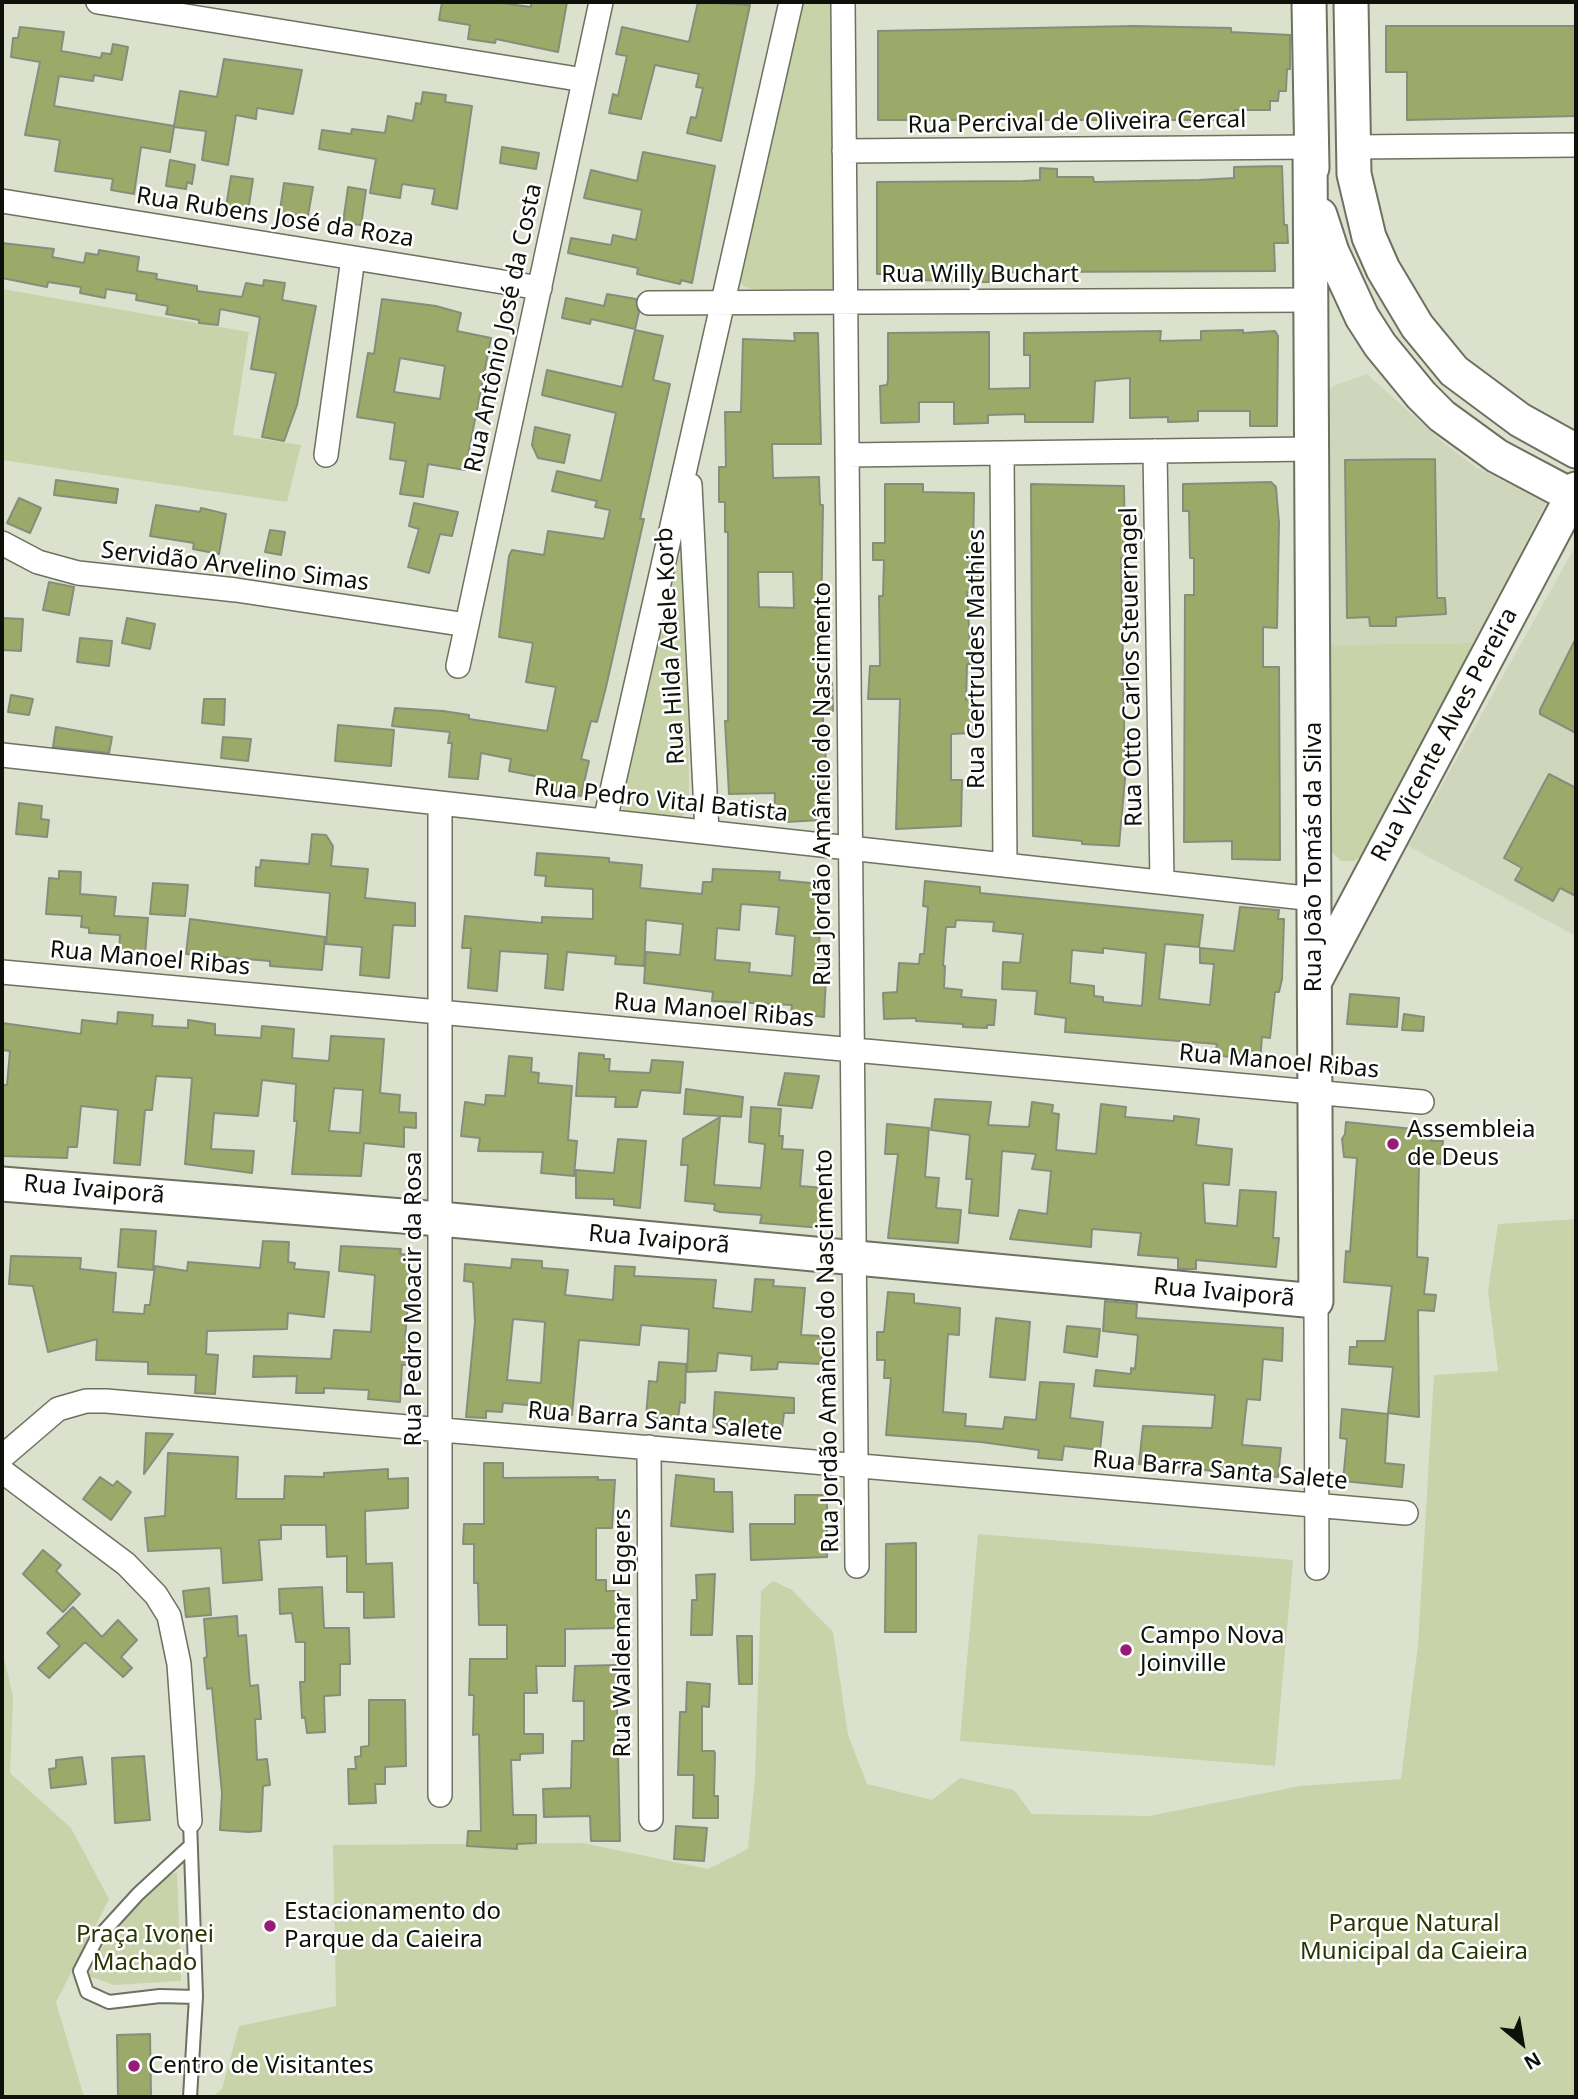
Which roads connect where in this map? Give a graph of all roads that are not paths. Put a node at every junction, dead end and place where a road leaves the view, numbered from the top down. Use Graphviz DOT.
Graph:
graph roads {
  1 [pos="98,2"];
  2 [pos="601,2"];
  3 [pos="791,2"];
  4 [pos="843,2"];
  5 [pos="1309,2"];
  6 [pos="1351,2"];
  7 [pos="584,80"];
  8 [pos="1576,145"];
  9 [pos="1310,147"];
  10 [pos="1351,147"];
  11 [pos="844,151"];
  12 [pos="2,201"];
  13 [pos="353,258"];
  14 [pos="540,288"];
  15 [pos="1311,300"];
  16 [pos="723,302"];
  17 [pos="846,302"];
  18 [pos="649,303"];
  19 [pos="1362,317"];
  20 [pos="1312,449"];
  21 [pos="1155,451"];
  22 [pos="1576,451"];
  23 [pos="1002,453"];
  24 [pos="326,455"];
  25 [pos="847,455"];
  26 [pos="688,458"];
  27 [pos="1575,494"];
  28 [pos="2,543"];
  29 [pos="467,625"];
  30 [pos="458,666"];
  31 [pos="2,755"];
  32 [pos="440,803"];
  33 [pos="605,821"];
  34 [pos="707,832"];
  35 [pos="850,848"];
  36 [pos="1314,849"];
  37 [pos="1384,850"];
  38 [pos="1005,865"];
  39 [pos="1161,882"];
  40 [pos="1365,886"];
  41 [pos="1314,899"];
  42 [pos="2,972"];
  43 [pos="1315,982"];
  44 [pos="439,1012"];
  45 [pos="852,1049"];
  46 [pos="1315,1092"];
  47 [pos="1422,1102"];
  48 [pos="2,1184"];
  49 [pos="440,1219"];
  50 [pos="854,1258"];
  51 [pos="1316,1301"];
  52 [pos="440,1430"];
  53 [pos="649,1447"];
  54 [pos="2,1457"];
  55 [pos="856,1465"];
  56 [pos="2,1471"];
  57 [pos="1316,1505"];
  58 [pos="1406,1513"];
  59 [pos="856,1566"];
  60 [pos="1317,1568"];
  61 [pos="440,1795"];
  62 [pos="651,1819"];
  63 [pos="190,1821"];
  64 [pos="189,1847"];
  65 [pos="196,1997"];
  66 [pos="190,2097"];
  1 -- 7 [label="street"];
  2 -- 7 [label="street, Rua Antônio José da Costa"];
  3 -- 16 [label="street"];
  4 -- 11 [label="street, Rua Jordão Amâncio do Nascimento"];
  5 -- 9 [label="street"];
  6 -- 10 [label="street"];
  7 -- 14 [label="street, Rua Antônio José da Costa"];
  8 -- 10 [label="street"];
  9 -- 11 [label="street, Rua Percival de Oliveira Cercal"];
  9 -- 15 [label="street, Rua João Tomás da Silva"];
  9 -- 19 [label="street"];
  10 -- 22 [label="street"];
  11 -- 17 [label="street, Rua Jordão Amâncio do Nascimento"];
  12 -- 13 [label="street, Rua Rubens José da Roza"];
  13 -- 14 [label="street, Rua Rubens José da Roza"];
  13 -- 24 [label="street"];
  14 -- 29 [label="street, Rua Antônio José da Costa"];
  15 -- 17 [label="street, Rua Willy Buchart"];
  15 -- 19 [label="street"];
  15 -- 20 [label="street, Rua João Tomás da Silva"];
  16 -- 17 [label="street, Rua Willy Buchart"];
  16 -- 18 [label="street, Rua Willy Buchart"];
  16 -- 26 [label="street"];
  17 -- 25 [label="street, Rua Jordão Amâncio do Nascimento"];
  19 -- 27 [label="street"];
  20 -- 21 [label="street"];
  20 -- 36 [label="street, Rua João Tomás da Silva"];
  21 -- 23 [label="street"];
  21 -- 39 [label="street, Rua Otto Carlos Steuernagel"];
  23 -- 25 [label="street"];
  23 -- 38 [label="street, Rua Gertrudes Mathies"];
  25 -- 35 [label="street, Rua Jordão Amâncio do Nascimento"];
  26 -- 33 [label="street"];
  26 -- 34 [label="street, Rua Hilda Adele Korb"];
  27 -- 37 [label="street, Rua Vicente Alves Pereira"];
  28 -- 29 [label="street, Servidão Arvelino Simas"];
  29 -- 30 [label="street, Rua Antônio José da Costa"];
  31 -- 32 [label="street, Rua Pedro Vital Batista"];
  32 -- 33 [label="street, Rua Pedro Vital Batista"];
  32 -- 44 [label="street, Rua Pedro Moacir da Rosa"];
  33 -- 34 [label="street, Rua Pedro Vital Batista"];
  34 -- 35 [label="street, Rua Pedro Vital Batista"];
  35 -- 38 [label="street, Rua Pedro Vital Batista"];
  35 -- 45 [label="street, Rua Jordão Amâncio do Nascimento"];
  36 -- 37 [label="street"];
  36 -- 41 [label="street, Rua João Tomás da Silva"];
  37 -- 40 [label="street, Rua Vicente Alves Pereira"];
  38 -- 39 [label="street, Rua Pedro Vital Batista"];
  39 -- 41 [label="street, Rua Pedro Vital Batista"];
  40 -- 41 [label="street"];
  40 -- 43 [label="street, Rua Vicente Alves Pereira"];
  41 -- 43 [label="street, Rua João Tomás da Silva"];
  42 -- 44 [label="street, Rua Manoel Ribas"];
  43 -- 46 [label="street, Rua João Tomás da Silva"];
  44 -- 45 [label="street, Rua Manoel Ribas"];
  44 -- 49 [label="street, Rua Pedro Moacir da Rosa"];
  45 -- 46 [label="street, Rua Manoel Ribas"];
  45 -- 50 [label="street, Rua Jordão Amâncio do Nascimento"];
  46 -- 47 [label="street, Rua Manoel Ribas"];
  46 -- 51 [label="street, Rua João Tomás da Silva"];
  48 -- 49 [label="street, Rua Ivaiporã"];
  49 -- 50 [label="street, Rua Ivaiporã"];
  49 -- 52 [label="street, Rua Pedro Moacir da Rosa"];
  50 -- 51 [label="street, Rua Ivaiporã"];
  50 -- 55 [label="street, Rua Jordão Amâncio do Nascimento"];
  51 -- 57 [label="street, Rua João Tomás da Silva"];
  52 -- 53 [label="street, Rua Barra Santa Salete"];
  52 -- 54 [label="street, Rua Barra Santa Salete"];
  52 -- 61 [label="street, Rua Pedro Moacir da Rosa"];
  53 -- 55 [label="street, Rua Barra Santa Salete"];
  53 -- 62 [label="street, Rua Waldemar Eggers"];
  55 -- 57 [label="street, Rua Barra Santa Salete"];
  55 -- 59 [label="street, Rua Jordão Amâncio do Nascimento"];
  56 -- 63 [label="street"];
  57 -- 58 [label="street, Rua Barra Santa Salete"];
  57 -- 60 [label="street, Rua João Tomás da Silva"];
  63 -- 64 [label="lane"];
  64 -- 65 [label="lane"];
  64 -- 65 [label="lane"];
  65 -- 66 [label="lane"];
}
